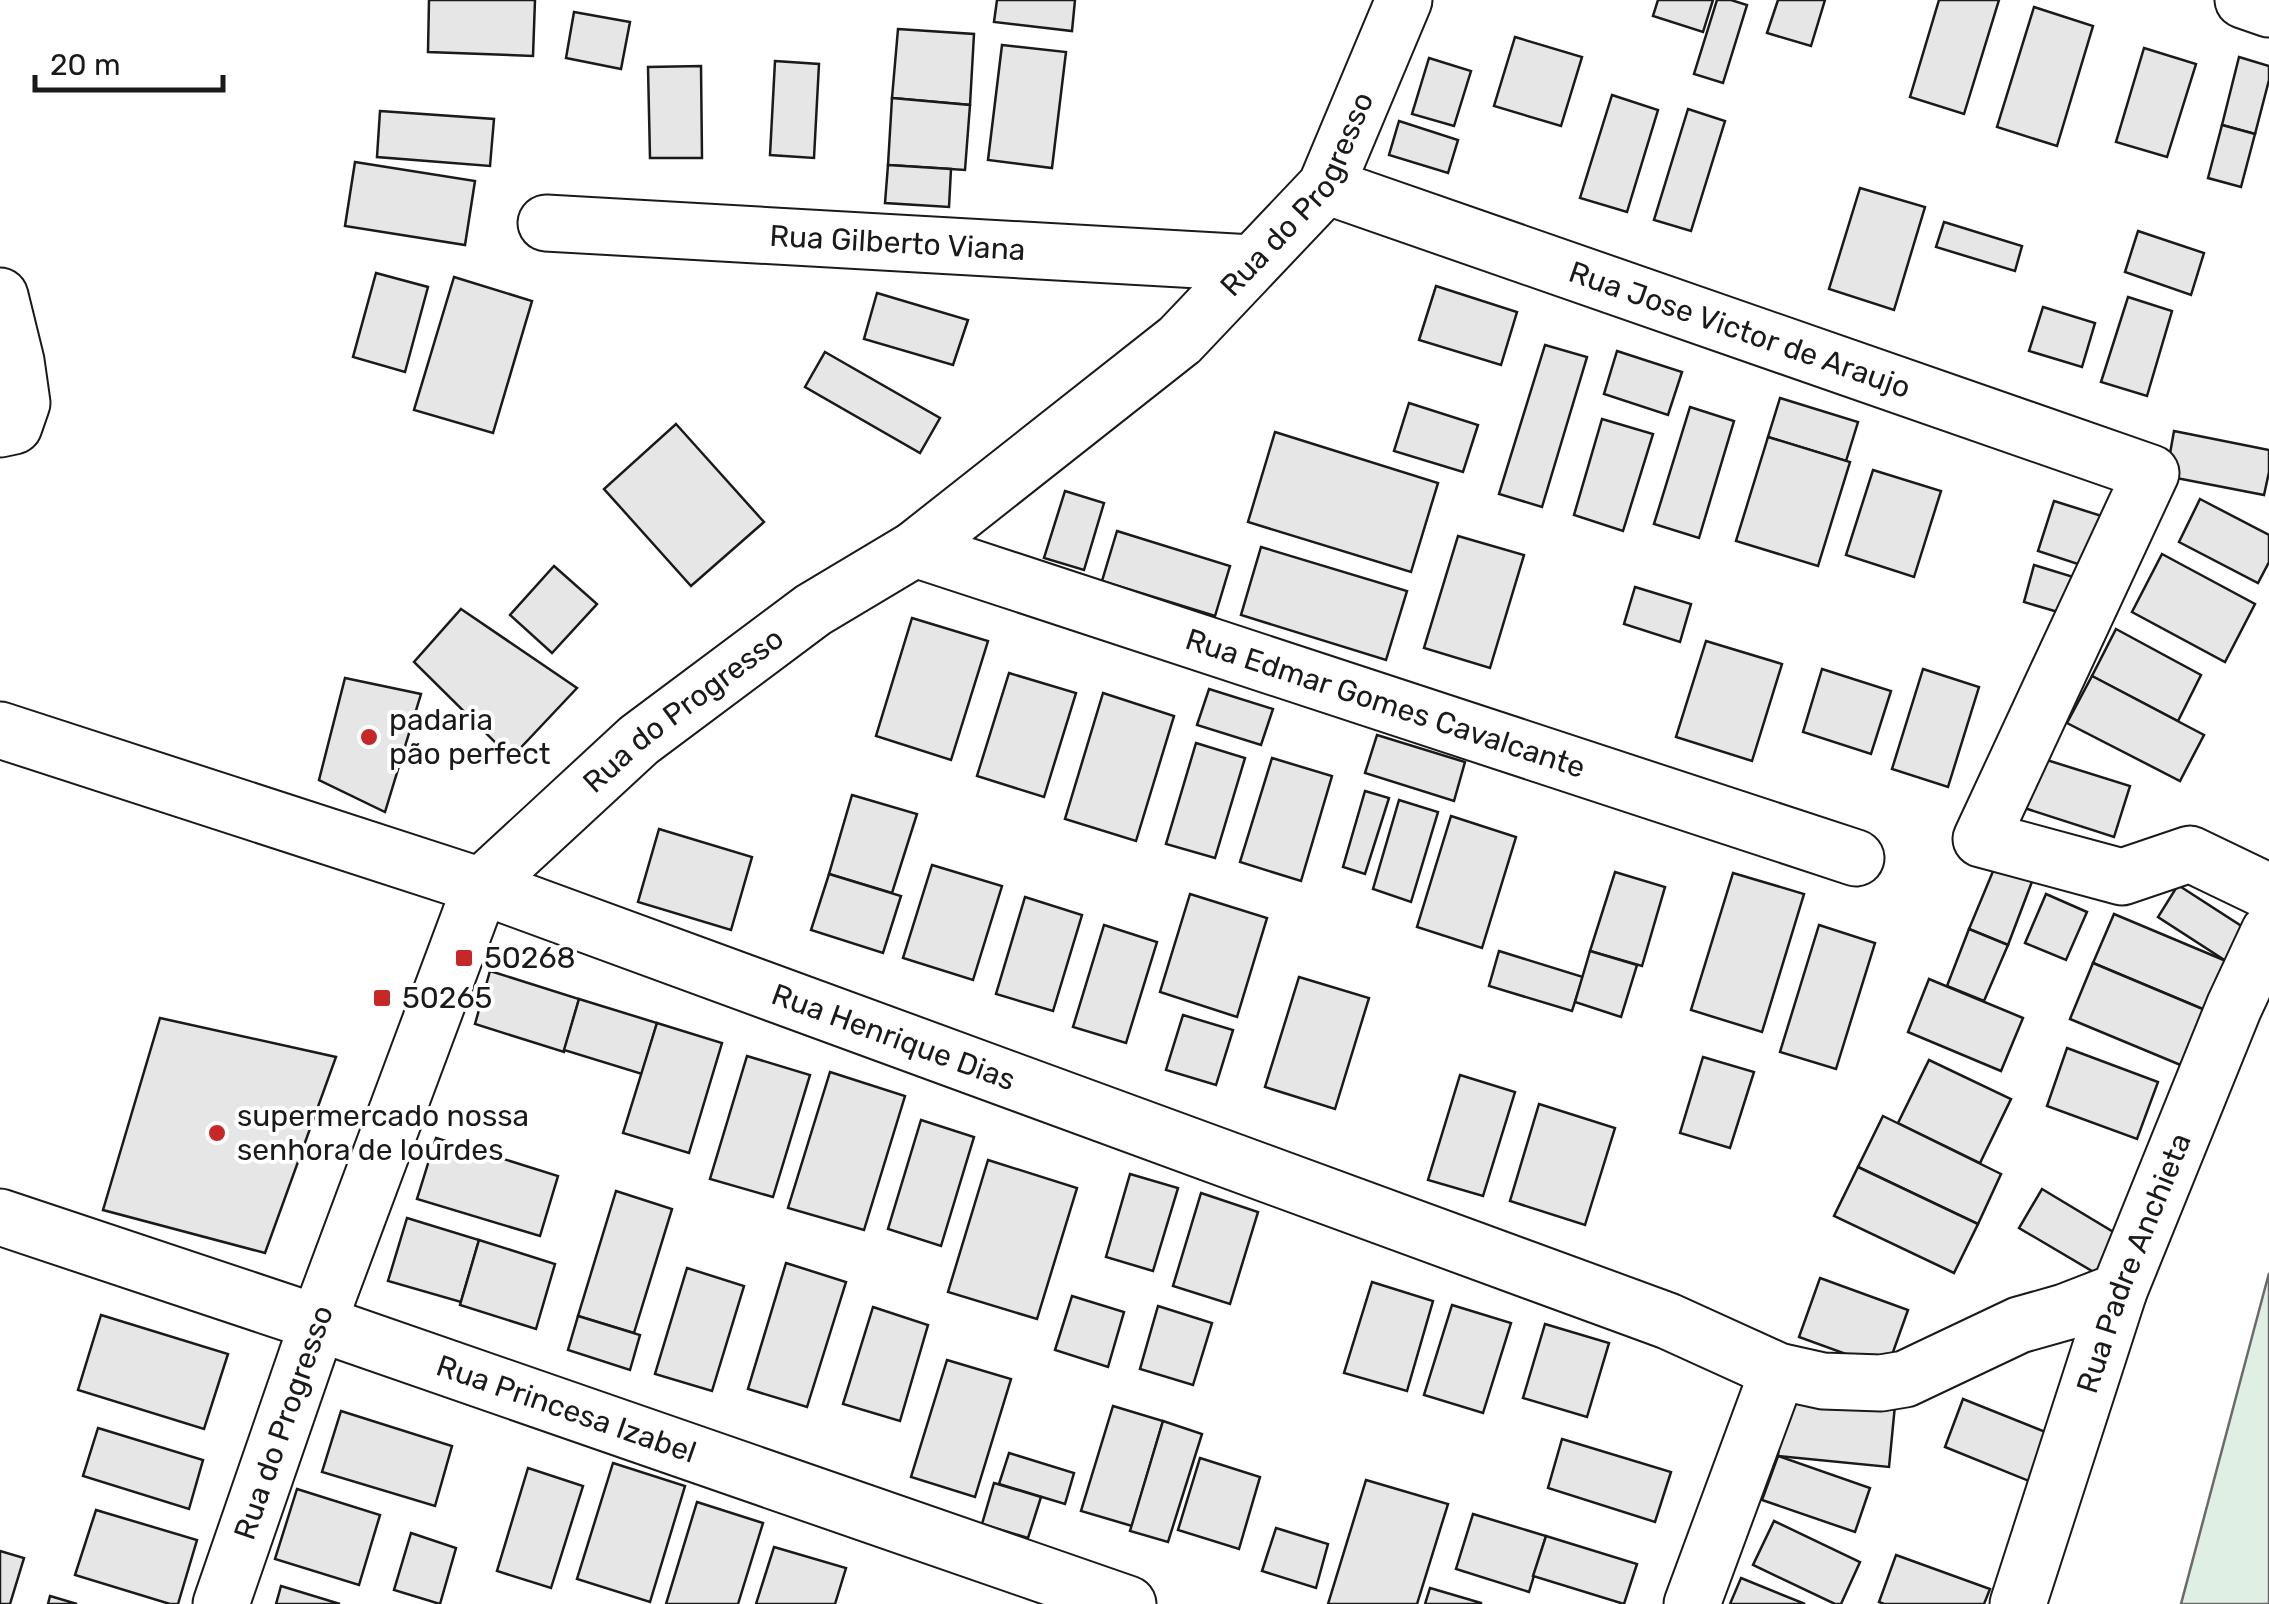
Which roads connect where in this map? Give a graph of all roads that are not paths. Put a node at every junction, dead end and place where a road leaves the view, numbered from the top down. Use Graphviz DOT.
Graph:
graph roads {
  1 [pos="1404,0"];
  2 [pos="2243,0"];
  3 [pos="2269,8"];
  4 [pos="1326,186"];
  5 [pos="546,223"];
  6 [pos="1252,263"];
  7 [pos="0,296"];
  8 [pos="0,430"];
  9 [pos="915,549"];
  10 [pos="0,730"];
  11 [pos="1856,858"];
  12 [pos="481,886"];
  13 [pos="2269,892"];
  14 [pos="2269,932"];
  15 [pos="0,1217"];
  16 [pos="2119,1291"];
  17 [pos="318,1323"];
  18 [pos="1778,1371"];
  19 [pos="222,1604"];
  20 [pos="1128,1604"];
  21 [pos="1692,1604"];
  22 [pos="2018,1604"];
  1 -- 4 [label="street, Rua do Progresso"];
  2 -- 3 [label="street"];
  4 -- 6 [label="street, Rua do Progresso"];
  4 -- 13 [label="street, Rua Jose Victor de Araujo"];
  5 -- 6 [label="street, Rua Gilberto Viana"];
  6 -- 9 [label="street, Rua do Progresso"];
  7 -- 8 [label="street"];
  9 -- 11 [label="street, Rua Edmar Gomes Cavalcante"];
  9 -- 12 [label="street, Rua do Progresso"];
  10 -- 12 [label="street, Rua Henrique Dias"];
  12 -- 17 [label="street, Rua do Progresso"];
  12 -- 18 [label="street, Rua Henrique Dias"];
  14 -- 16 [label="street, Rua Padre Anchieta"];
  15 -- 17 [label="street, Rua Princesa Izabel"];
  16 -- 18 [label="street, Rua Henrique Dias"];
  16 -- 22 [label="street, Rua Padre Anchieta"];
  17 -- 19 [label="street, Rua do Progresso"];
  17 -- 20 [label="street, Rua Princesa Izabel"];
  18 -- 21 [label="street"];
}
